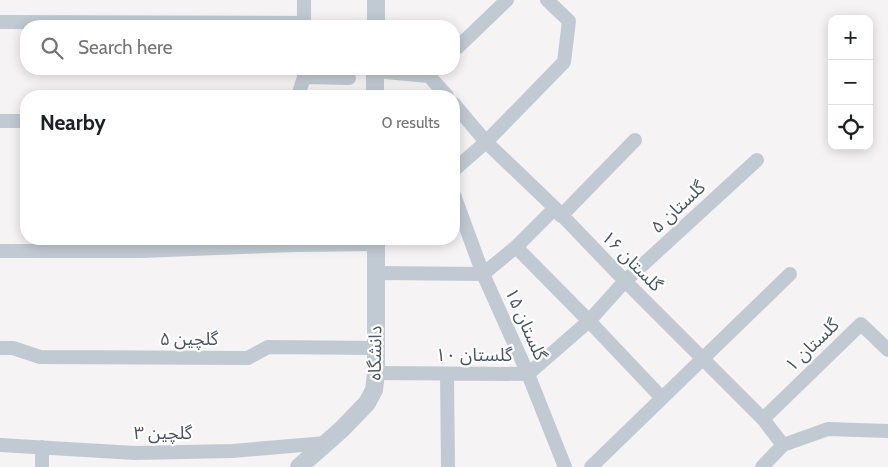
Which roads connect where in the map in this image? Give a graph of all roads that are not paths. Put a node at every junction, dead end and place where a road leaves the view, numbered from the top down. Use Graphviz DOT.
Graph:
graph roads {
  1 [pos="304,0"];
  2 [pos="376,0"];
  3 [pos="507,0"];
  4 [pos="547,0"];
  5 [pos="304,20"];
  6 [pos="376,20"];
  7 [pos="0,22"];
  8 [pos="20,22"];
  9 [pos="460,45"];
  10 [pos="303,75"];
  11 [pos="322,75"];
  12 [pos="375,75"];
  13 [pos="420,75"];
  14 [pos="349,78"];
  15 [pos="300,90"];
  16 [pos="376,90"];
  17 [pos="442,90"];
  18 [pos="460,111"];
  19 [pos="0,121"];
  20 [pos="20,121"];
  21 [pos="635,140"];
  22 [pos="486,142"];
  23 [pos="756,160"];
  24 [pos="460,165"];
  25 [pos="460,211"];
  26 [pos="558,212"];
  27 [pos="243,245"];
  28 [pos="376,245"];
  29 [pos="516,247"];
  30 [pos="0,251"];
  31 [pos="376,273"];
  32 [pos="483,274"];
  33 [pos="790,274"];
  34 [pos="625,282"];
  35 [pos="589,321"];
  36 [pos="0,348"];
  37 [pos="376,348"];
  38 [pos="888,350"];
  39 [pos="702,358"];
  40 [pos="376,373"];
  41 [pos="447,374"];
  42 [pos="528,374"];
  43 [pos="662,398"];
  44 [pos="764,419"];
  45 [pos="888,431"];
  46 [pos="326,443"];
  47 [pos="0,445"];
  48 [pos="783,445"];
  49 [pos="42,447"];
  50 [pos="42,467"];
  51 [pos="299,467"];
  52 [pos="448,467"];
  53 [pos="565,467"];
  54 [pos="591,467"];
  55 [pos="762,467"];
  1 -- 5 [label="street"];
  2 -- 6 [label="street"];
  3 -- 9 [label="street"];
  4 -- 22 [label="street"];
  7 -- 8 [label="street"];
  10 -- 15 [label="street"];
  11 -- 14 [label="street"];
  12 -- 16 [label="street"];
  13 -- 17 [label="street"];
  18 -- 22 [label="street, گلستان ۱۶"];
  19 -- 20 [label="street"];
  21 -- 26 [label="street"];
  22 -- 24 [label="street"];
  22 -- 26 [label="street, گلستان ۱۶"];
  23 -- 34 [label="street, گلستان ۵"];
  25 -- 32 [label="street, گلستان ۱۵"];
  26 -- 29 [label="street"];
  26 -- 34 [label="street, گلستان ۱۶"];
  27 -- 30 [label="street"];
  28 -- 31 [label="street, دانشگاه"];
  29 -- 32 [label="street"];
  29 -- 35 [label="street"];
  31 -- 32 [label="street"];
  31 -- 37 [label="street, دانشگاه"];
  32 -- 42 [label="street, گلستان ۱۵"];
  33 -- 39 [label="street"];
  34 -- 35 [label="street, گلستان ۱۰"];
  34 -- 39 [label="street, گلستان ۱۶"];
  35 -- 42 [label="street, گلستان ۱۰"];
  35 -- 43 [label="street"];
  36 -- 37 [label="street, گلچین ۵"];
  37 -- 40 [label="street, دانشگاه"];
  38 -- 44 [label="street, گلستان ۱"];
  39 -- 43 [label="street"];
  39 -- 44 [label="street, گلستان ۱۶"];
  40 -- 41 [label="street, گلستان ۱۰"];
  40 -- 46 [label="street, دانشگاه"];
  41 -- 42 [label="street, گلستان ۱۰"];
  41 -- 52 [label="street"];
  42 -- 53 [label="street, گلستان ۱۵"];
  43 -- 54 [label="street"];
  44 -- 48 [label="street, گلستان ۱۶"];
  45 -- 48 [label="street"];
  46 -- 49 [label="street, گلچین ۳"];
  46 -- 51 [label="street, دانشگاه"];
  47 -- 49 [label="street, گلچین ۳"];
  48 -- 55 [label="street"];
  49 -- 50 [label="street"];
}
